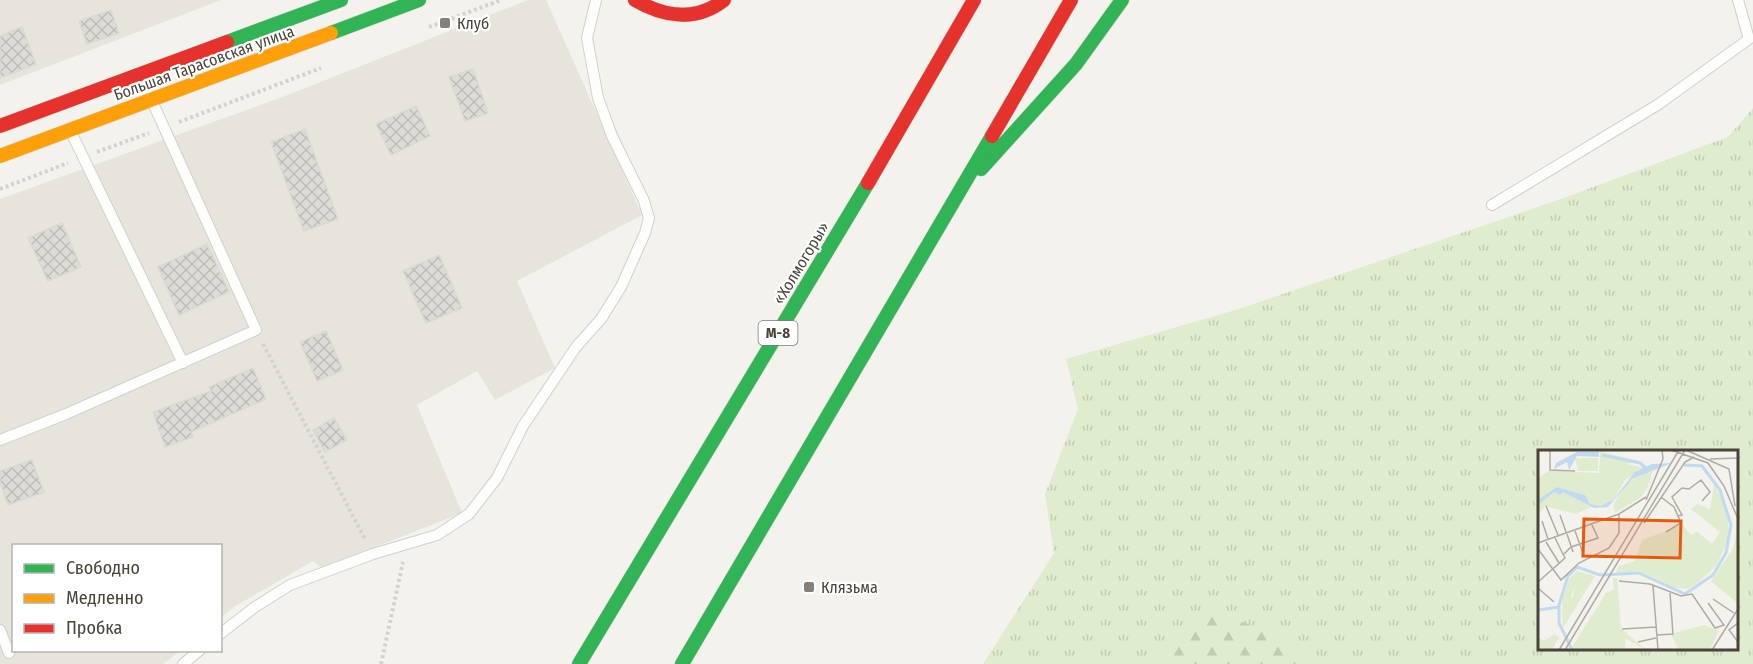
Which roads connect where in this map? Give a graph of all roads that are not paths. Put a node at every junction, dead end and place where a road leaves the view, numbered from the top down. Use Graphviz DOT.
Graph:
graph roads {
  1 [pos="341,0"];
  2 [pos="419,0"];
  3 [pos="596,0"];
  4 [pos="635,0"];
  5 [pos="723,0"];
  6 [pos="959,0"];
  7 [pos="974,0"];
  8 [pos="1071,0"];
  9 [pos="1122,0"];
  10 [pos="1738,0"];
  11 [pos="152,101"];
  12 [pos="915,105"];
  13 [pos="0,126"];
  14 [pos="70,130"];
  15 [pos="0,156"];
  16 [pos="955,198"];
  17 [pos="1492,205"];
  18 [pos="183,363"];
  19 [pos="0,440"];
  20 [pos="0,630"];
  21 [pos="222,632"];
  22 [pos="199,652"];
  23 [pos="9,653"];
  24 [pos="183,664"];
  25 [pos="579,664"];
  26 [pos="682,664"];
  1 -- 13 [label="main road, Большая Тарасовская улица"];
  2 -- 11 [label="main road, Большая Тарасовская улица"];
  3 -- 21 [label="lane"];
  4 -- 5 [label="main road"];
  6 -- 12 [label="main road"];
  7 -- 12 [label="main road, «Холмогоры» / М-8"];
  8 -- 16 [label="main road"];
  9 -- 16 [label="main road"];
  10 -- 17 [label="lane"];
  11 -- 14 [label="main road, Большая Тарасовская улица"];
  11 -- 18 [label="lane"];
  12 -- 25 [label="main road, «Холмогоры» / М-8"];
  14 -- 15 [label="main road, Большая Тарасовская улица"];
  14 -- 18 [label="lane"];
  16 -- 26 [label="main road"];
  18 -- 19 [label="lane"];
  20 -- 23 [label="lane"];
  22 -- 24 [label="lane"];
}
